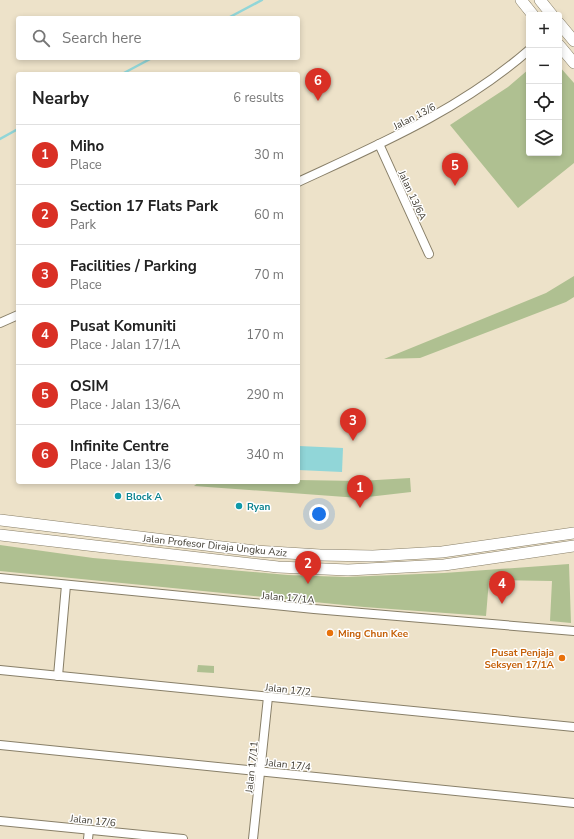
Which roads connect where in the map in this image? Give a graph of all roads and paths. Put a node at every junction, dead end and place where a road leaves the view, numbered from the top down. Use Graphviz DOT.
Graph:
graph roads {
  1 [pos="521,0"];
  2 [pos="540,0"];
  3 [pos="531,12"];
  4 [pos="550,12"];
  5 [pos="562,27"];
  6 [pos="574,41"];
  7 [pos="562,48"];
  8 [pos="526,53"];
  9 [pos="574,63"];
  10 [pos="379,144"];
  11 [pos="300,181"];
  12 [pos="429,254"];
  13 [pos="16,316"];
  14 [pos="0,323"];
  15 [pos="0,520"];
  16 [pos="574,533"];
  17 [pos="0,535"];
  18 [pos="574,546"];
  19 [pos="0,578"];
  20 [pos="66,585"];
  21 [pos="574,631"];
  22 [pos="0,670"];
  23 [pos="58,676"];
  24 [pos="268,696"];
  25 [pos="574,727"];
  26 [pos="0,745"];
  27 [pos="260,772"];
  28 [pos="574,804"];
  29 [pos="0,821"];
  30 [pos="89,830"];
  31 [pos="88,839"];
  32 [pos="183,839"];
  33 [pos="253,839"];
  1 -- 3 [label="main road"];
  2 -- 4 [label="main road"];
  5 -- 6 [label="main road"];
  7 -- 9 [label="main road"];
  8 -- 10 [label="street, Jalan 13/6"];
  10 -- 11 [label="street, Jalan 13/6"];
  10 -- 12 [label="street, Jalan 13/6A"];
  13 -- 14 [label="street"];
  15 -- 16 [label="main road, Jalan Profesor Diraja Ungku Aziz"];
  17 -- 18 [label="main road, Jalan Profesor Diraja Ungku Aziz"];
  19 -- 20 [label="street, Jalan 17/1A"];
  20 -- 21 [label="street, Jalan 17/1A"];
  20 -- 23 [label="street"];
  22 -- 23 [label="street, Jalan 17/2"];
  23 -- 24 [label="street, Jalan 17/2"];
  24 -- 25 [label="street, Jalan 17/2"];
  24 -- 27 [label="street, Jalan 17/11"];
  26 -- 27 [label="street, Jalan 17/4"];
  27 -- 28 [label="street, Jalan 17/4"];
  27 -- 33 [label="street, Jalan 17/11"];
  29 -- 30 [label="street, Jalan 17/6"];
  30 -- 31 [label="street"];
  30 -- 32 [label="street, Jalan 17/6"];
}
